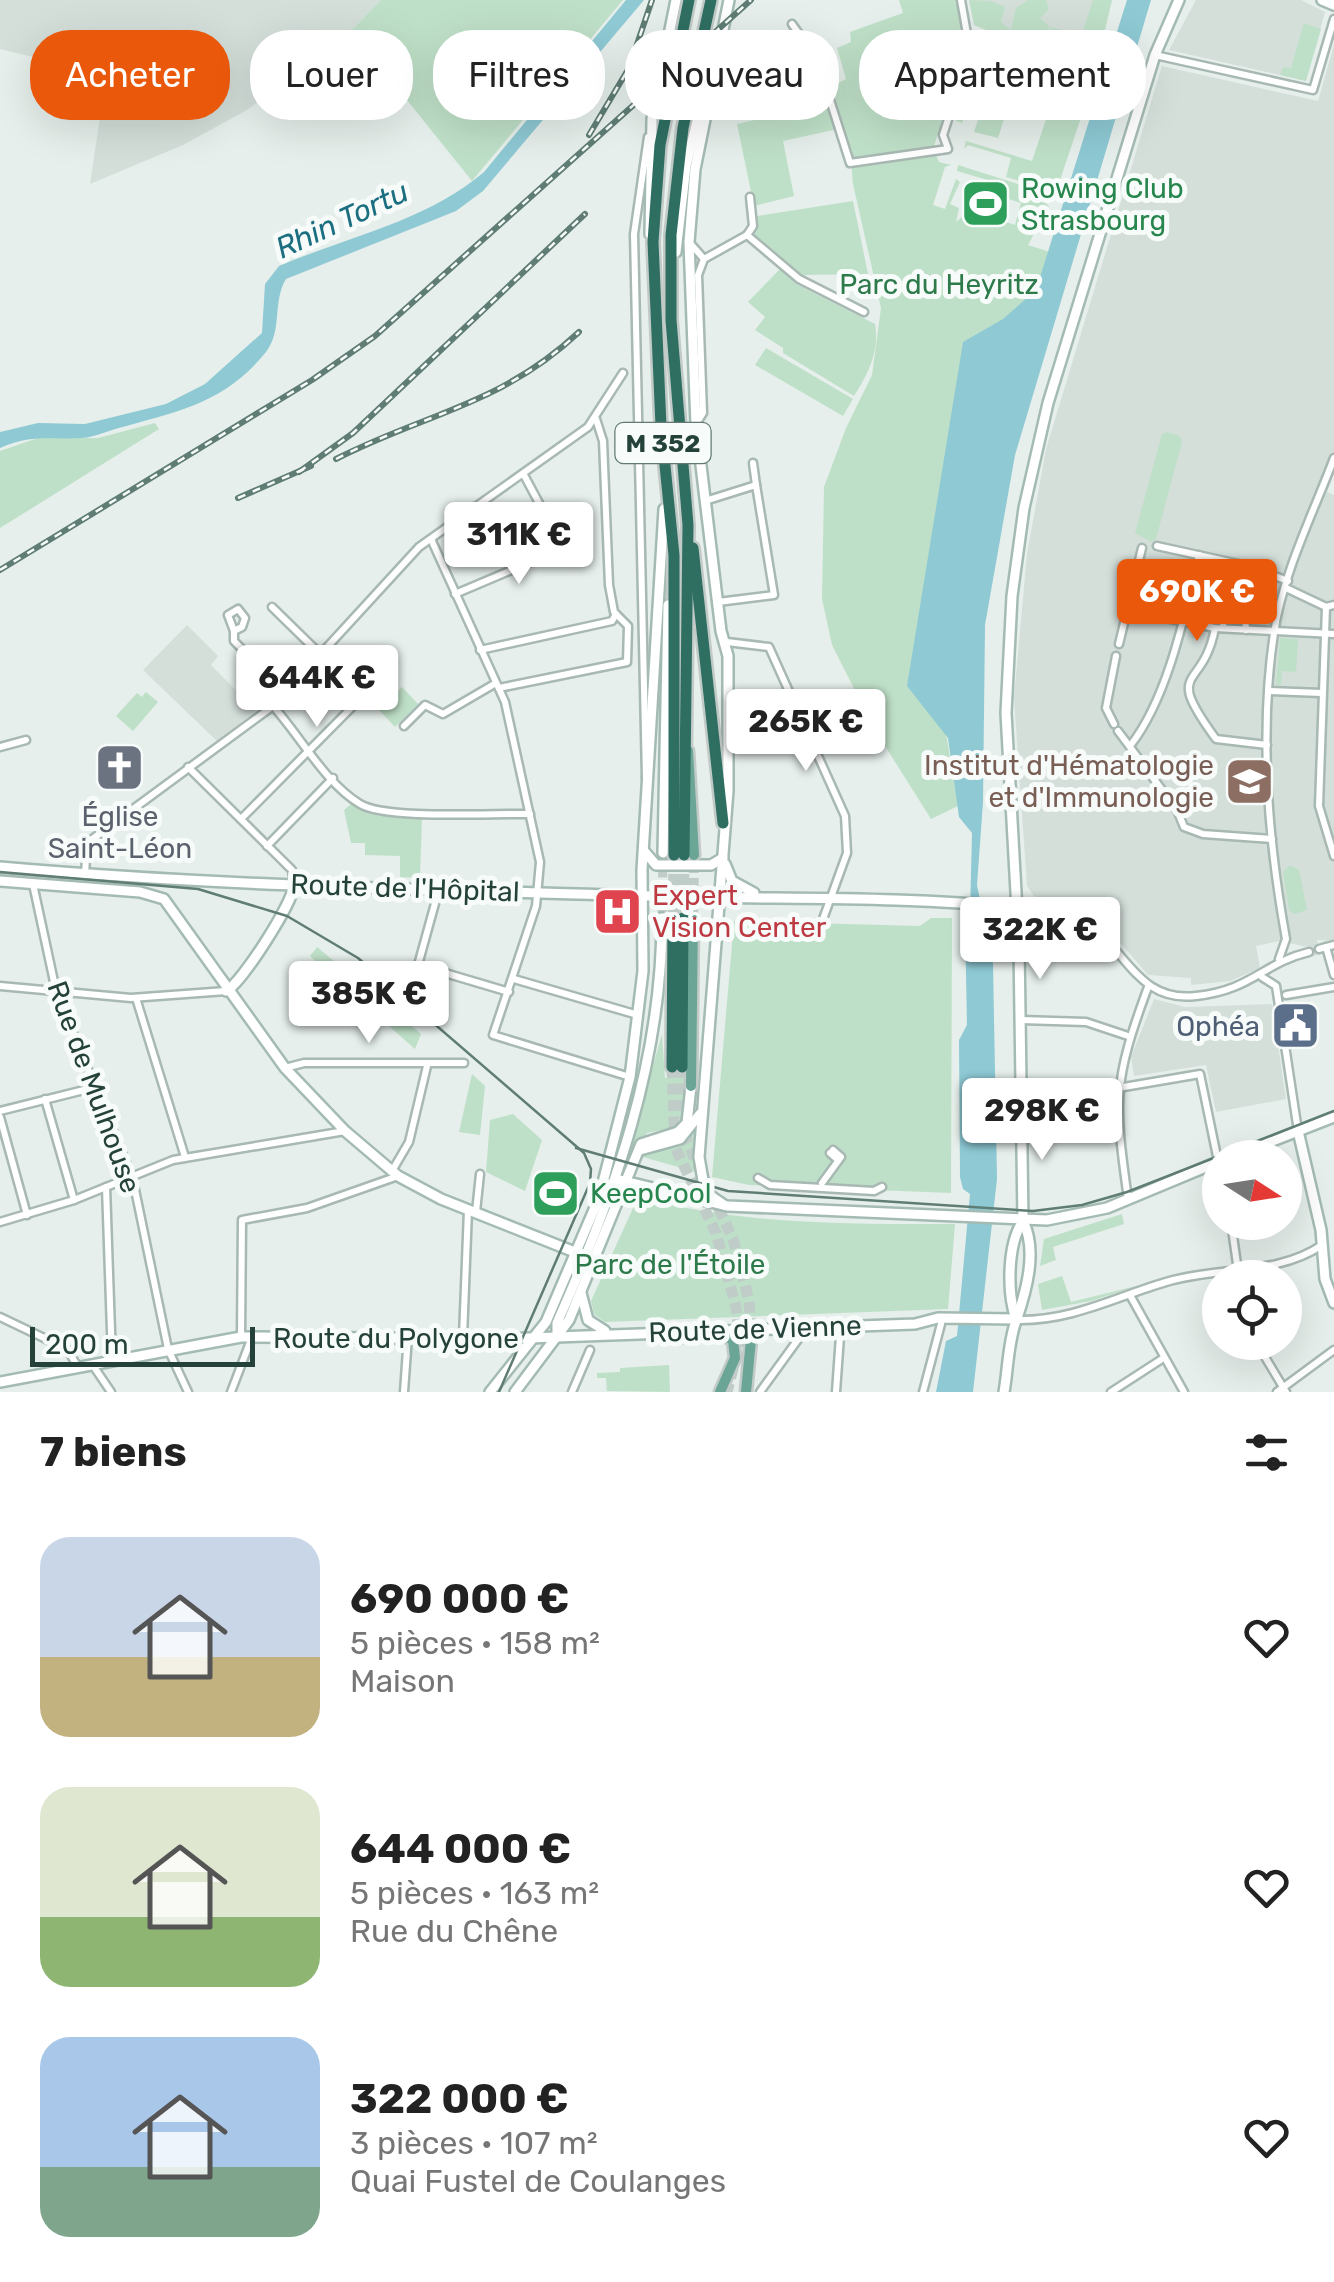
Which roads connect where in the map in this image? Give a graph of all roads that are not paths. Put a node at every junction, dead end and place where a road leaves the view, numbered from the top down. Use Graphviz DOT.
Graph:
graph roads {
  1 [pos="676,0"];
  2 [pos="689,0"];
  3 [pos="711,0"];
  4 [pos="728,0"];
  5 [pos="960,0"];
  6 [pos="1179,0"];
  7 [pos="1322,0"];
  8 [pos="1334,5"];
  9 [pos="1334,19"];
  10 [pos="792,24"];
  11 [pos="670,30"];
  12 [pos="721,30"];
  13 [pos="1155,55"];
  14 [pos="652,120"];
  15 [pos="652,120"];
  16 [pos="698,120"];
  17 [pos="703,120"];
  18 [pos="657,169"];
  19 [pos="750,197"];
  20 [pos="650,235"];
  21 [pos="747,236"];
  22 [pos="689,242"];
  23 [pos="704,259"];
  24 [pos="670,287"];
  25 [pos="864,312"];
  26 [pos="623,374"];
  27 [pos="596,419"];
  28 [pos="696,424"];
  29 [pos="1334,458"];
  30 [pos="753,463"];
  31 [pos="524,474"];
  32 [pos="756,485"];
  33 [pos="704,501"];
  34 [pos="664,509"];
  35 [pos="688,525"];
  36 [pos="431,540"];
  37 [pos="1157,546"];
  38 [pos="1142,548"];
  39 [pos="1200,555"];
  40 [pos="1287,584"];
  41 [pos="455,594"];
  42 [pos="718,602"];
  43 [pos="1330,606"];
  44 [pos="272,607"];
  45 [pos="1128,610"];
  46 [pos="616,614"];
  47 [pos="1182,623"];
  48 [pos="1219,628"];
  49 [pos="1246,630"];
  50 [pos="234,631"];
  51 [pos="1274,631"];
  52 [pos="1330,634"];
  53 [pos="727,642"];
  54 [pos="1119,644"];
  55 [pos="480,650"];
  56 [pos="321,655"];
  57 [pos="1116,656"];
  58 [pos="497,685"];
  59 [pos="1270,691"];
  60 [pos="286,693"];
  61 [pos="1321,694"];
  62 [pos="362,697"];
  63 [pos="273,706"];
  64 [pos="404,726"];
  65 [pos="26,740"];
  66 [pos="1267,745"];
  67 [pos="1130,746"];
  68 [pos="0,748"];
  69 [pos="310,749"];
  70 [pos="188,767"];
  71 [pos="333,778"];
  72 [pos="648,784"];
  73 [pos="530,814"];
  74 [pos="240,819"];
  75 [pos="724,824"];
  76 [pos="1272,839"];
  77 [pos="267,846"];
  78 [pos="644,850"];
  79 [pos="679,854"];
  80 [pos="1334,856"];
  81 [pos="722,858"];
  82 [pos="0,867"];
  83 [pos="85,874"];
  84 [pos="0,881"];
  85 [pos="33,884"];
  86 [pos="294,885"];
  87 [pos="439,889"];
  88 [pos="539,892"];
  89 [pos="757,895"];
  90 [pos="642,896"];
  91 [pos="719,896"];
  92 [pos="828,900"];
  93 [pos="1017,908"];
  94 [pos="678,918"];
  95 [pos="823,919"];
  96 [pos="1326,947"];
  97 [pos="1309,952"];
  98 [pos="1280,959"];
  99 [pos="1334,975"];
  100 [pos="1262,977"];
  101 [pos="514,979"];
  102 [pos="0,986"];
  103 [pos="1148,987"];
  104 [pos="1334,987"];
  105 [pos="56,992"];
  106 [pos="226,992"];
  107 [pos="509,992"];
  108 [pos="1286,995"];
  109 [pos="136,998"];
  110 [pos="640,1016"];
  111 [pos="1021,1020"];
  112 [pos="1128,1036"];
  113 [pos="464,1063"];
  114 [pos="427,1066"];
  115 [pos="677,1067"];
  116 [pos="285,1068"];
  117 [pos="630,1078"];
  118 [pos="691,1086"];
  119 [pos="96,1087"];
  120 [pos="1117,1092"];
  121 [pos="45,1099"];
  122 [pos="1023,1106"];
  123 [pos="702,1109"];
  124 [pos="0,1114"];
  125 [pos="1334,1117"];
  126 [pos="345,1131"];
  127 [pos="1298,1131"];
  128 [pos="1216,1140"];
  129 [pos="1277,1140"];
  130 [pos="638,1151"];
  131 [pos="832,1151"];
  132 [pos="185,1157"];
  133 [pos="1202,1171"];
  134 [pos="395,1174"];
  135 [pos="480,1174"];
  136 [pos="132,1175"];
  137 [pos="621,1180"];
  138 [pos="761,1181"];
  139 [pos="604,1182"];
  140 [pos="822,1182"];
  141 [pos="106,1186"];
  142 [pos="882,1186"];
  143 [pos="1128,1199"];
  144 [pos="74,1200"];
  145 [pos="724,1205"];
  146 [pos="472,1211"];
  147 [pos="27,1215"];
  148 [pos="1023,1221"];
  149 [pos="0,1222"];
  150 [pos="1334,1227"];
  151 [pos="1321,1230"];
  152 [pos="1323,1244"];
  153 [pos="582,1260"];
  154 [pos="1289,1260"];
  155 [pos="1202,1275"];
  156 [pos="581,1290"];
  157 [pos="1131,1297"];
  158 [pos="1334,1303"];
  159 [pos="0,1317"];
  160 [pos="1016,1320"];
  161 [pos="940,1324"];
  162 [pos="752,1329"];
  163 [pos="678,1331"];
  164 [pos="613,1334"];
  165 [pos="802,1334"];
  166 [pos="408,1336"];
  167 [pos="840,1336"];
  168 [pos="247,1337"];
  169 [pos="463,1337"];
  170 [pos="557,1337"];
  171 [pos="534,1338"];
  172 [pos="168,1349"];
  173 [pos="590,1350"];
  174 [pos="1334,1350"];
  175 [pos="1162,1359"];
  176 [pos="112,1360"];
  177 [pos="1266,1360"];
  178 [pos="92,1364"];
  179 [pos="78,1367"];
  180 [pos="0,1382"];
  181 [pos="1282,1391"];
  182 [pos="111,1392"];
  183 [pos="188,1392"];
  184 [pos="231,1392"];
  185 [pos="404,1392"];
  186 [pos="490,1392"];
  187 [pos="515,1392"];
  188 [pos="572,1392"];
  189 [pos="720,1392"];
  190 [pos="746,1392"];
  191 [pos="760,1392"];
  192 [pos="836,1392"];
  193 [pos="923,1392"];
  194 [pos="1004,1392"];
  195 [pos="1111,1392"];
  196 [pos="1184,1392"];
  1 -- 11 [label="main road"];
  2 -- 18 [label="highway, M 352"];
  3 -- 24 [label="highway, M 352"];
  4 -- 12 [label="main road"];
  5 -- 10 [label="street"];
  6 -- 13 [label="main road"];
  7 -- 8 [label="main road"];
  9 -- 13 [label="street"];
  13 -- 93 [label="main road"];
  14 -- 20 [label="main road"];
  15 -- 72 [label="street"];
  16 -- 24 [label="main road"];
  17 -- 22 [label="main road"];
  18 -- 20 [label="main road"];
  18 -- 79 [label="highway, M 352"];
  19 -- 21 [label="street"];
  20 -- 34 [label="main road"];
  21 -- 23 [label="street"];
  21 -- 25 [label="street"];
  22 -- 23 [label="street"];
  22 -- 28 [label="main road"];
  23 -- 28 [label="street"];
  24 -- 35 [label="highway, M 352"];
  26 -- 27 [label="street"];
  27 -- 31 [label="street"];
  27 -- 46 [label="street"];
  28 -- 33 [label="main road"];
  29 -- 40 [label="street"];
  30 -- 32 [label="street"];
  31 -- 36 [label="street"];
  31 -- 41 [label="street"];
  32 -- 33 [label="street"];
  32 -- 42 [label="street"];
  33 -- 42 [label="main road"];
  34 -- 72 [label="main road"];
  34 -- 79 [label="main road"];
  35 -- 75 [label="highway"];
  35 -- 79 [label="highway, M 352"];
  36 -- 41 [label="street"];
  36 -- 56 [label="street"];
  37 -- 39 [label="street"];
  38 -- 45 [label="street"];
  39 -- 40 [label="street"];
  39 -- 47 [label="street"];
  40 -- 43 [label="street"];
  40 -- 51 [label="street"];
  41 -- 55 [label="street"];
  42 -- 53 [label="main road"];
  43 -- 52 [label="street"];
  44 -- 56 [label="street"];
  45 -- 47 [label="street"];
  45 -- 54 [label="street"];
  46 -- 55 [label="street"];
  46 -- 58 [label="street"];
  47 -- 48 [label="street"];
  47 -- 67 [label="street"];
  48 -- 49 [label="street"];
  48 -- 49 [label="street"];
  48 -- 66 [label="street"];
  49 -- 51 [label="street"];
  50 -- 60 [label="street"];
  51 -- 52 [label="street"];
  51 -- 59 [label="street"];
  52 -- 61 [label="street"];
  53 -- 75 [label="main road"];
  53 -- 92 [label="street"];
  55 -- 58 [label="street"];
  56 -- 60 [label="street"];
  57 -- 67 [label="street"];
  58 -- 64 [label="street"];
  58 -- 73 [label="street"];
  59 -- 61 [label="street"];
  59 -- 66 [label="street"];
  60 -- 63 [label="street"];
  61 -- 80 [label="street"];
  62 -- 69 [label="street"];
  63 -- 69 [label="street"];
  63 -- 70 [label="street"];
  65 -- 68 [label="street"];
  66 -- 76 [label="street"];
  67 -- 76 [label="street"];
  69 -- 71 [label="street"];
  69 -- 74 [label="street"];
  70 -- 74 [label="street"];
  70 -- 83 [label="street"];
  71 -- 73 [label="street"];
  71 -- 77 [label="street"];
  72 -- 78 [label="main road"];
  73 -- 88 [label="street"];
  74 -- 77 [label="street"];
  75 -- 81 [label="main road"];
  76 -- 98 [label="street"];
  77 -- 86 [label="street"];
  78 -- 81 [label="main road"];
  78 -- 90 [label="main road"];
  81 -- 89 [label="main road"];
  81 -- 91 [label="main road"];
  82 -- 83 [label="main road, Route de l'Hôpital"];
  83 -- 86 [label="main road, Route de l'Hôpital"];
  84 -- 85 [label="main road"];
  85 -- 105 [label="street, Rue de Mulhouse"];
  85 -- 106 [label="main road"];
  86 -- 87 [label="main road, Route de l'Hôpital"];
  86 -- 106 [label="main road"];
  87 -- 88 [label="main road, Route de l'Hôpital"];
  87 -- 107 [label="street"];
  88 -- 90 [label="main road, Route de l'Hôpital"];
  88 -- 101 [label="street"];
  89 -- 91 [label="main road"];
  89 -- 92 [label="main road"];
  90 -- 91 [label="main road, Route de l'Hôpital"];
  90 -- 110 [label="main road"];
  91 -- 123 [label="main road"];
  92 -- 93 [label="main road"];
  92 -- 95 [label="street"];
  93 -- 103 [label="street"];
  93 -- 111 [label="main road"];
  94 -- 115 [label="highway"];
  94 -- 118 [label="main road"];
  94 -- 137 [label="main road"];
  96 -- 99 [label="street"];
  97 -- 98 [label="street"];
  98 -- 100 [label="street"];
  100 -- 103 [label="street"];
  100 -- 127 [label="street"];
  101 -- 107 [label="street"];
  101 -- 110 [label="street"];
  102 -- 105 [label="street"];
  103 -- 112 [label="street"];
  104 -- 108 [label="street"];
  105 -- 109 [label="street"];
  105 -- 119 [label="street, Rue de Mulhouse"];
  106 -- 109 [label="street"];
  106 -- 116 [label="main road"];
  107 -- 117 [label="street"];
  109 -- 132 [label="street"];
  110 -- 117 [label="main road"];
  111 -- 112 [label="street"];
  111 -- 122 [label="main road"];
  112 -- 120 [label="street"];
  113 -- 114 [label="street"];
  114 -- 116 [label="street"];
  114 -- 134 [label="street"];
  116 -- 126 [label="main road"];
  117 -- 139 [label="main road"];
  118 -- 130 [label="main road"];
  119 -- 121 [label="street"];
  119 -- 136 [label="street, Rue de Mulhouse"];
  120 -- 122 [label="street"];
  120 -- 128 [label="street"];
  120 -- 143 [label="street"];
  121 -- 124 [label="street"];
  121 -- 144 [label="street"];
  122 -- 148 [label="main road"];
  123 -- 130 [label="main road"];
  123 -- 145 [label="main road"];
  124 -- 147 [label="street"];
  125 -- 127 [label="main road"];
  126 -- 132 [label="street"];
  126 -- 134 [label="main road"];
  127 -- 129 [label="main road"];
  127 -- 151 [label="main road"];
  130 -- 137 [label="main road"];
  131 -- 140 [label="street"];
  132 -- 136 [label="street"];
  133 -- 143 [label="main road"];
  134 -- 146 [label="main road"];
  134 -- 168 [label="street"];
  135 -- 146 [label="street"];
  136 -- 141 [label="street"];
  136 -- 172 [label="street, Rue de Mulhouse"];
  137 -- 139 [label="main road"];
  137 -- 145 [label="main road"];
  137 -- 153 [label="main road"];
  138 -- 142 [label="street"];
  139 -- 153 [label="main road"];
  141 -- 144 [label="street"];
  141 -- 176 [label="street"];
  143 -- 148 [label="main road"];
  144 -- 147 [label="street"];
  145 -- 148 [label="main road"];
  146 -- 153 [label="main road"];
  146 -- 169 [label="street"];
  147 -- 149 [label="street"];
  148 -- 160 [label="main road"];
  148 -- 160 [label="main road"];
  150 -- 151 [label="street"];
  151 -- 152 [label="main road"];
  152 -- 154 [label="street"];
  152 -- 158 [label="main road"];
  153 -- 156 [label="main road"];
  153 -- 170 [label="main road"];
  153 -- 171 [label="main road"];
  155 -- 157 [label="street"];
  156 -- 164 [label="main road"];
  156 -- 170 [label="main road"];
  157 -- 160 [label="street"];
  157 -- 175 [label="street"];
  159 -- 179 [label="street"];
  160 -- 162 [label="main road, Route de Vienne"];
  160 -- 194 [label="main road"];
  161 -- 193 [label="street"];
  162 -- 163 [label="main road, Route de Vienne"];
  162 -- 190 [label="main road"];
  163 -- 164 [label="main road, Route de Vienne"];
  163 -- 189 [label="main road"];
  164 -- 170 [label="main road, Route de Vienne"];
  165 -- 191 [label="street"];
  166 -- 168 [label="main road, Route du Polygone"];
  166 -- 169 [label="main road, Route du Polygone"];
  166 -- 185 [label="street"];
  167 -- 192 [label="street"];
  168 -- 172 [label="main road, Route du Polygone"];
  168 -- 184 [label="street"];
  169 -- 171 [label="main road, Route du Polygone"];
  170 -- 171 [label="main road, Route du Polygone"];
  170 -- 187 [label="main road"];
  171 -- 186 [label="main road"];
  172 -- 176 [label="main road, Route du Polygone"];
  172 -- 183 [label="street, Rue de Mulhouse"];
  173 -- 188 [label="street"];
  174 -- 181 [label="street"];
  175 -- 195 [label="street"];
  175 -- 196 [label="street"];
  176 -- 178 [label="main road, Route du Polygone"];
  177 -- 181 [label="street"];
  178 -- 179 [label="main road, Route du Polygone"];
  178 -- 182 [label="street"];
  179 -- 180 [label="main road, Route du Polygone"];
}
